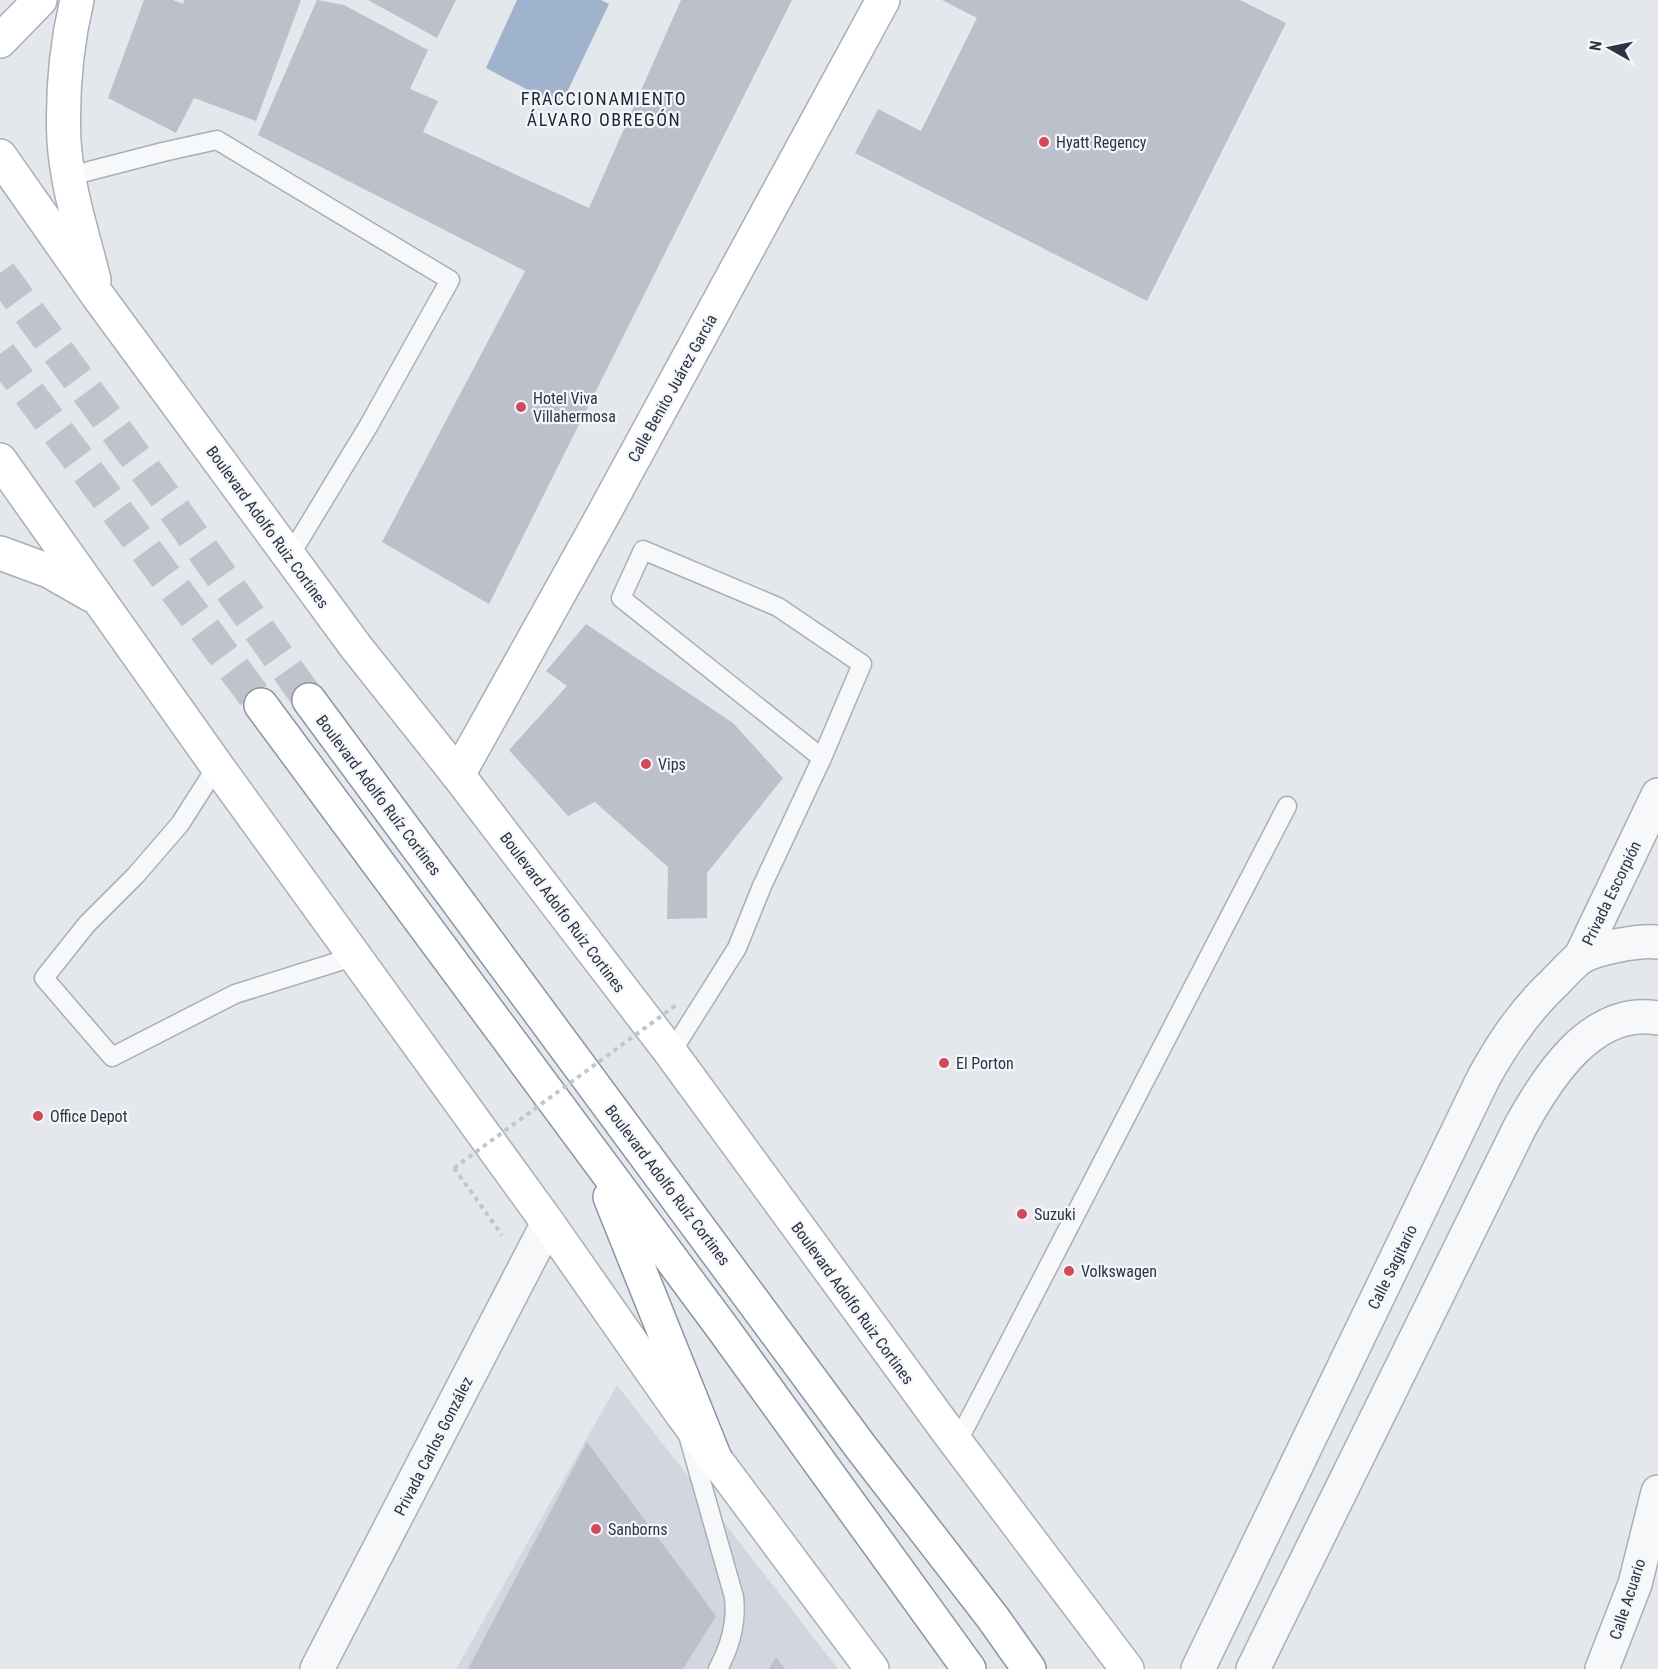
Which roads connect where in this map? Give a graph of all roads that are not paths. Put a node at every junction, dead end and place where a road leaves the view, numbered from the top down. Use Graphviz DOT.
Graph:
graph roads {
  1 [pos="40,0"];
  2 [pos="77,0"];
  3 [pos="883,0"];
  4 [pos="0,41"];
  5 [pos="0,156"];
  6 [pos="70,176"];
  7 [pos="98,296"];
  8 [pos="0,460"];
  9 [pos="0,553"];
  10 [pos="289,557"];
  11 [pos="100,601"];
  12 [pos="309,700"];
  13 [pos="261,705"];
  14 [pos="822,758"];
  15 [pos="217,766"];
  16 [pos="458,775"];
  17 [pos="1658,795"];
  18 [pos="1287,806"];
  19 [pos="1658,942"];
  20 [pos="356,956"];
  21 [pos="1580,958"];
  22 [pos="1658,1018"];
  23 [pos="671,1053"];
  24 [pos="593,1154"];
  25 [pos="548,1223"];
  26 [pos="681,1413"];
  27 [pos="957,1443"];
  28 [pos="716,1461"];
  29 [pos="1658,1492"];
  30 [pos="317,1669"];
  31 [pos="718,1669"];
  32 [pos="872,1669"];
  33 [pos="969,1669"];
  34 [pos="1029,1669"];
  35 [pos="1127,1669"];
  36 [pos="1198,1669"];
  37 [pos="1253,1669"];
  38 [pos="1602,1669"];
  1 -- 4 [label="main road"];
  2 -- 6 [label="main road"];
  3 -- 16 [label="main road, Calle Benito Juárez García"];
  5 -- 7 [label="main road, Boulevard Adolfo Ruiz Cortines"];
  6 -- 7 [label="main road"];
  6 -- 10 [label="lane"];
  7 -- 10 [label="main road, Boulevard Adolfo Ruiz Cortines"];
  8 -- 11 [label="main road"];
  9 -- 11 [label="main road"];
  10 -- 16 [label="main road, Boulevard Adolfo Ruiz Cortines"];
  11 -- 15 [label="main road"];
  12 -- 34 [label="main road, Boulevard Adolfo Ruíz Cortines"];
  13 -- 24 [label="main road"];
  14 -- 14 [label="lane"];
  14 -- 23 [label="lane"];
  15 -- 20 [label="main road"];
  15 -- 20 [label="lane"];
  16 -- 23 [label="main road, Boulevard Adolfo Ruiz Cortines"];
  17 -- 21 [label="street, Privada Escorpión"];
  18 -- 27 [label="lane"];
  19 -- 21 [label="street, Calle Sagitario"];
  20 -- 25 [label="main road"];
  21 -- 36 [label="street, Calle Sagitario"];
  22 -- 37 [label="street"];
  23 -- 27 [label="main road, Boulevard Adolfo Ruiz Cortines"];
  24 -- 28 [label="main road"];
  24 -- 33 [label="main road"];
  25 -- 26 [label="main road"];
  25 -- 30 [label="street, Privada Carlos González"];
  26 -- 28 [label="main road"];
  26 -- 31 [label="lane"];
  27 -- 35 [label="main road, Boulevard Adolfo Ruiz Cortines"];
  28 -- 32 [label="main road"];
  29 -- 38 [label="street, Calle Acuario"];
}
